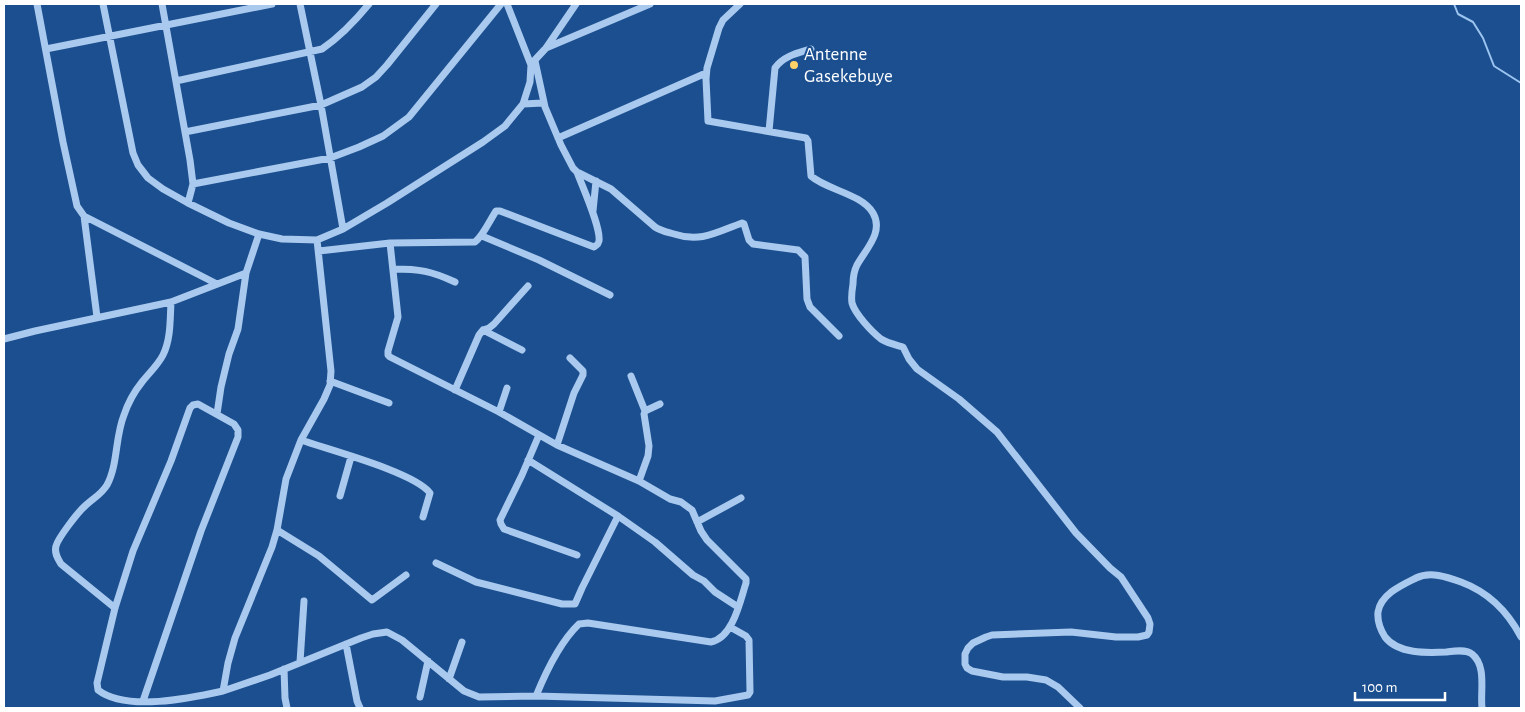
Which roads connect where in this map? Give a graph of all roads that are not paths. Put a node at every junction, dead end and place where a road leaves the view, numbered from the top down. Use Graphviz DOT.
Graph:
graph roads {
  1 [pos="37,4"];
  2 [pos="103,4"];
  3 [pos="162,4"];
  4 [pos="272,4"];
  5 [pos="300,4"];
  6 [pos="369,4"];
  7 [pos="436,4"];
  8 [pos="501,4"];
  9 [pos="507,4"];
  10 [pos="576,4"];
  11 [pos="650,4"];
  12 [pos="740,4"];
  13 [pos="166,25"];
  14 [pos="110,37"];
  15 [pos="546,48"];
  16 [pos="46,49"];
  17 [pos="811,49"];
  18 [pos="310,53"];
  19 [pos="533,63"];
  20 [pos="706,73"];
  21 [pos="176,81"];
  22 [pos="542,94"];
  23 [pos="527,95"];
  24 [pos="523,104"];
  25 [pos="544,104"];
  26 [pos="321,105"];
  27 [pos="769,131"];
  28 [pos="185,132"];
  29 [pos="558,138"];
  30 [pos="330,158"];
  31 [pos="577,172"];
  32 [pos="596,181"];
  33 [pos="193,184"];
  34 [pos="188,203"];
  35 [pos="593,213"];
  36 [pos="84,216"];
  37 [pos="343,229"];
  38 [pos="259,234"];
  39 [pos="482,236"];
  40 [pos="317,240"];
  41 [pos="390,243"];
  42 [pos="319,251"];
  43 [pos="393,269"];
  44 [pos="246,273"];
  45 [pos="455,282"];
  46 [pos="217,284"];
  47 [pos="528,286"];
  48 [pos="610,295"];
  49 [pos="171,302"];
  50 [pos="97,317"];
  51 [pos="483,330"];
  52 [pos="839,336"];
  53 [pos="4,339"];
  54 [pos="522,350"];
  55 [pos="570,358"];
  56 [pos="632,376"];
  57 [pos="330,381"];
  58 [pos="507,388"];
  59 [pos="455,390"];
  60 [pos="390,403"];
  61 [pos="660,404"];
  62 [pos="645,410"];
  63 [pos="499,412"];
  64 [pos="217,414"];
  65 [pos="539,435"];
  66 [pos="301,440"];
  67 [pos="557,445"];
  68 [pos="350,457"];
  69 [pos="528,460"];
  70 [pos="639,481"];
  71 [pos="340,496"];
  72 [pos="741,498"];
  73 [pos="618,516"];
  74 [pos="423,517"];
  75 [pos="697,522"];
  76 [pos="277,530"];
  77 [pos="576,555"];
  78 [pos="436,563"];
  79 [pos="406,575"];
  80 [pos="304,601"];
  81 [pos="738,607"];
  82 [pos="115,608"];
  83 [pos="730,627"];
  84 [pos="1521,637"];
  85 [pos="462,642"];
  86 [pos="346,644"];
  87 [pos="428,661"];
  88 [pos="300,662"];
  89 [pos="284,669"];
  90 [pos="449,679"];
  91 [pos="223,691"];
  92 [pos="536,696"];
  93 [pos="420,697"];
  94 [pos="143,701"];
  95 [pos="287,708"];
  96 [pos="360,708"];
  97 [pos="1080,708"];
  98 [pos="1482,708"];
  1 -- 16 [label="street"];
  2 -- 14 [label="street"];
  3 -- 13 [label="street"];
  4 -- 13 [label="street"];
  5 -- 18 [label="street"];
  6 -- 18 [label="street"];
  7 -- 26 [label="street"];
  8 -- 30 [label="street"];
  9 -- 19 [label="street"];
  10 -- 15 [label="street"];
  11 -- 15 [label="street"];
  12 -- 20 [label="street"];
  13 -- 14 [label="street"];
  13 -- 21 [label="street"];
  14 -- 16 [label="street"];
  14 -- 34 [label="street"];
  15 -- 19 [label="street"];
  16 -- 36 [label="street"];
  17 -- 27 [label="street"];
  18 -- 21 [label="street"];
  18 -- 26 [label="street"];
  19 -- 22 [label="street"];
  19 -- 23 [label="street"];
  20 -- 27 [label="street"];
  20 -- 29 [label="street"];
  21 -- 28 [label="street"];
  22 -- 23 [label="street"];
  22 -- 25 [label="street"];
  23 -- 24 [label="street"];
  24 -- 25 [label="street"];
  24 -- 37 [label="street"];
  25 -- 29 [label="street"];
  26 -- 28 [label="street"];
  26 -- 30 [label="street"];
  27 -- 97 [label="street"];
  28 -- 33 [label="street"];
  29 -- 31 [label="street"];
  30 -- 33 [label="street"];
  30 -- 37 [label="street"];
  31 -- 32 [label="street"];
  31 -- 35 [label="street"];
  32 -- 35 [label="street"];
  32 -- 52 [label="street"];
  33 -- 34 [label="street"];
  34 -- 38 [label="street"];
  35 -- 39 [label="street"];
  36 -- 46 [label="street"];
  36 -- 50 [label="street"];
  37 -- 40 [label="street"];
  38 -- 40 [label="street"];
  38 -- 44 [label="street"];
  39 -- 41 [label="street"];
  39 -- 48 [label="street"];
  40 -- 42 [label="street"];
  41 -- 42 [label="street"];
  41 -- 43 [label="street"];
  42 -- 57 [label="street"];
  43 -- 45 [label="street"];
  43 -- 59 [label="street"];
  44 -- 46 [label="street"];
  44 -- 64 [label="street"];
  46 -- 49 [label="street"];
  47 -- 51 [label="street"];
  49 -- 50 [label="street"];
  49 -- 82 [label="street"];
  50 -- 53 [label="street"];
  51 -- 54 [label="street"];
  51 -- 59 [label="street"];
  55 -- 67 [label="street"];
  56 -- 62 [label="street"];
  57 -- 60 [label="street"];
  57 -- 66 [label="street"];
  58 -- 63 [label="street"];
  59 -- 63 [label="street"];
  61 -- 62 [label="street"];
  62 -- 70 [label="street"];
  63 -- 65 [label="street"];
  64 -- 82 [label="street"];
  64 -- 94 [label="street"];
  65 -- 67 [label="street"];
  65 -- 69 [label="street"];
  66 -- 68 [label="street"];
  66 -- 76 [label="street"];
  67 -- 70 [label="street"];
  68 -- 71 [label="street"];
  68 -- 74 [label="street"];
  69 -- 73 [label="street"];
  69 -- 77 [label="street"];
  70 -- 75 [label="street"];
  72 -- 75 [label="street"];
  73 -- 78 [label="street"];
  73 -- 81 [label="street"];
  75 -- 81 [label="street"];
  76 -- 79 [label="street"];
  76 -- 91 [label="street"];
  80 -- 88 [label="street"];
  81 -- 83 [label="street"];
  82 -- 94 [label="street"];
  83 -- 92 [label="street"];
  83 -- 92 [label="street"];
  84 -- 98 [label="street"];
  85 -- 90 [label="street"];
  86 -- 87 [label="street"];
  86 -- 88 [label="street"];
  86 -- 96 [label="street"];
  87 -- 90 [label="street"];
  87 -- 93 [label="street"];
  88 -- 89 [label="street"];
  89 -- 91 [label="street"];
  89 -- 95 [label="street"];
  90 -- 92 [label="street"];
  91 -- 94 [label="street"];
}
